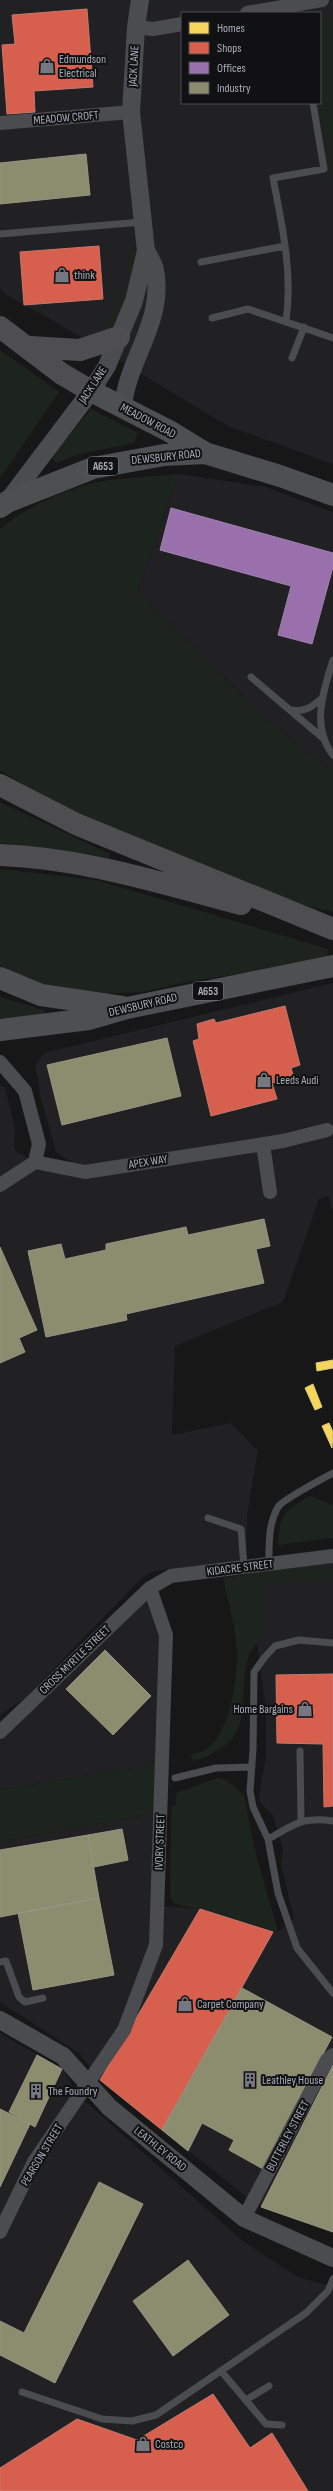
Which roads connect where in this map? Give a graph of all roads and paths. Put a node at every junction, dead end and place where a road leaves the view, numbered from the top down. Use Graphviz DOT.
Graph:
graph roads {
  1 [pos="140,0"];
  2 [pos="322,0"];
  3 [pos="253,12"];
  4 [pos="181,24"];
  5 [pos="136,27"];
  6 [pos="313,104"];
  7 [pos="131,112"];
  8 [pos="0,123"];
  9 [pos="142,222"];
  10 [pos="0,234"];
  11 [pos="285,246"];
  12 [pos="146,251"];
  13 [pos="201,262"];
  14 [pos="212,318"];
  15 [pos="286,321"];
  16 [pos="0,327"];
  17 [pos="304,327"];
  18 [pos="119,337"];
  19 [pos="333,338"];
  20 [pos="30,347"];
  21 [pos="292,358"];
  22 [pos="91,391"];
  23 [pos="124,408"];
  24 [pos="205,453"];
  25 [pos="333,495"];
  26 [pos="3,504"];
  27 [pos="333,660"];
  28 [pos="251,677"];
  29 [pos="322,698"];
  30 [pos="289,710"];
  31 [pos="324,739"];
  32 [pos="333,755"];
  33 [pos="0,785"];
  34 [pos="0,855"];
  35 [pos="333,929"];
  36 [pos="333,966"];
  37 [pos="0,978"];
  38 [pos="127,1008"];
  39 [pos="0,1030"];
  40 [pos="0,1062"];
  41 [pos="327,1130"];
  42 [pos="263,1144"];
  43 [pos="35,1162"];
  44 [pos="0,1185"];
  45 [pos="270,1192"];
  46 [pos="333,1473"];
  47 [pos="208,1518"];
  48 [pos="333,1556"];
  49 [pos="269,1564"];
  50 [pos="244,1567"];
  51 [pos="150,1588"];
  52 [pos="333,1643"];
  53 [pos="0,1732"];
  54 [pos="300,1751"];
  55 [pos="252,1767"];
  56 [pos="175,1778"];
  57 [pos="301,1821"];
  58 [pos="333,1821"];
  59 [pos="268,1840"];
  60 [pos="0,1962"];
  61 [pos="333,1993"];
  62 [pos="43,1998"];
  63 [pos="0,2020"];
  64 [pos="333,2055"];
  65 [pos="88,2082"];
  66 [pos="244,2218"];
  67 [pos="0,2232"];
  68 [pos="333,2258"];
  69 [pos="333,2279"];
  70 [pos="221,2371"];
  71 [pos="269,2386"];
  72 [pos="22,2392"];
  73 [pos="246,2400"];
  74 [pos="282,2425"];
  1 -- 5 [label="street, JACK LANE"];
  2 -- 3 [label="street"];
  4 -- 5 [label="street"];
  5 -- 7 [label="street, JACK LANE"];
  6 -- 11 [label="lane"];
  7 -- 8 [label="street, MEADOW CROFT"];
  7 -- 9 [label="street, JACK LANE"];
  9 -- 10 [label="lane"];
  9 -- 12 [label="street, JACK LANE"];
  11 -- 13 [label="lane"];
  11 -- 15 [label="lane"];
  12 -- 18 [label="street, JACK LANE"];
  12 -- 23 [label="street, JACK LANE"];
  14 -- 15 [label="lane"];
  15 -- 17 [label="lane"];
  16 -- 20 [label="highway"];
  17 -- 19 [label="lane"];
  17 -- 21 [label="lane"];
  18 -- 20 [label="highway"];
  18 -- 22 [label="street, JACK LANE"];
  20 -- 22 [label="highway"];
  22 -- 23 [label="main road, MEADOW ROAD"];
  22 -- 26 [label="street, JACK LANE"];
  23 -- 24 [label="main road, MEADOW ROAD"];
  24 -- 25 [label="main road, DEWSBURY ROAD / A653"];
  24 -- 26 [label="main road, DEWSBURY ROAD / A653"];
  27 -- 29 [label="lane"];
  28 -- 30 [label="lane"];
  29 -- 30 [label="lane"];
  29 -- 31 [label="lane"];
  30 -- 31 [label="lane"];
  31 -- 32 [label="lane"];
  33 -- 35 [label="highway"];
  34 -- 35 [label="highway"];
  36 -- 38 [label="main road, DEWSBURY ROAD / A653"];
  37 -- 38 [label="main road, A653"];
  38 -- 39 [label="main road, DEWSBURY ROAD / A653"];
  40 -- 43 [label="street"];
  41 -- 42 [label="street, APEX WAY"];
  42 -- 43 [label="street, APEX WAY"];
  42 -- 45 [label="street"];
  43 -- 44 [label="street"];
  46 -- 49 [label="lane"];
  47 -- 50 [label="lane"];
  48 -- 49 [label="street, KIDACRE STREET"];
  49 -- 50 [label="street, KIDACRE STREET"];
  50 -- 51 [label="street, KIDACRE STREET"];
  51 -- 53 [label="street, CROSS MYRTLE STREET"];
  51 -- 65 [label="street, IVORY STREET"];
  52 -- 55 [label="lane"];
  54 -- 57 [label="lane"];
  55 -- 56 [label="lane"];
  55 -- 59 [label="lane"];
  57 -- 58 [label="lane"];
  57 -- 59 [label="lane"];
  59 -- 61 [label="lane"];
  60 -- 62 [label="lane"];
  63 -- 65 [label="street, LEATHLEY ROAD"];
  64 -- 66 [label="street, BUTTERLEY STREET"];
  65 -- 66 [label="street, LEATHLEY ROAD"];
  65 -- 67 [label="street, PEARSON STREET"];
  66 -- 68 [label="street, LEATHLEY ROAD"];
  69 -- 70 [label="lane"];
  70 -- 72 [label="lane"];
  70 -- 73 [label="lane"];
  71 -- 73 [label="lane"];
  73 -- 74 [label="lane"];
}
